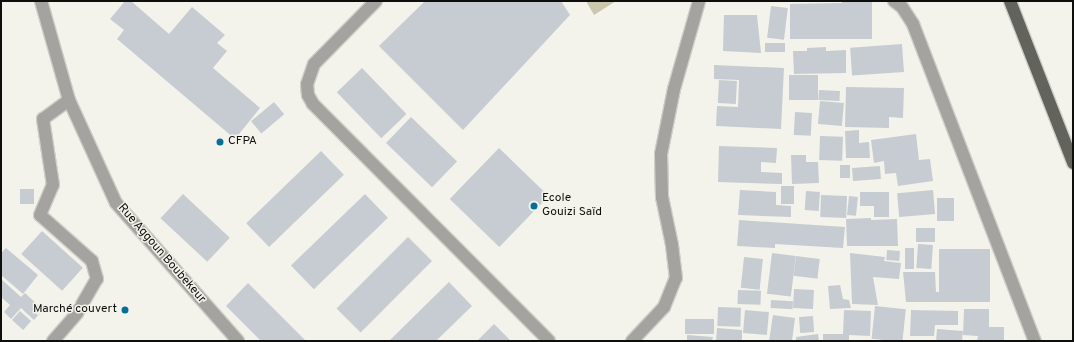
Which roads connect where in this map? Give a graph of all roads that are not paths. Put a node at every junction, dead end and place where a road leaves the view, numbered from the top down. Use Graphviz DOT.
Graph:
graph roads {
  1 [pos="41,1"];
  2 [pos="376,1"];
  3 [pos="699,1"];
  4 [pos="894,1"];
  5 [pos="1010,1"];
  6 [pos="69,100"];
  7 [pos="1073,163"];
  8 [pos="53,341"];
  9 [pos="238,341"];
  10 [pos="549,341"];
  11 [pos="632,341"];
  12 [pos="1035,341"];
  1 -- 6 [label="street, Rue Aggoun Boubekeur"];
  2 -- 10 [label="street"];
  3 -- 11 [label="street"];
  4 -- 12 [label="street"];
  5 -- 7 [label="main road"];
  6 -- 8 [label="street"];
  6 -- 9 [label="street, Rue Aggoun Boubekeur"];
}
